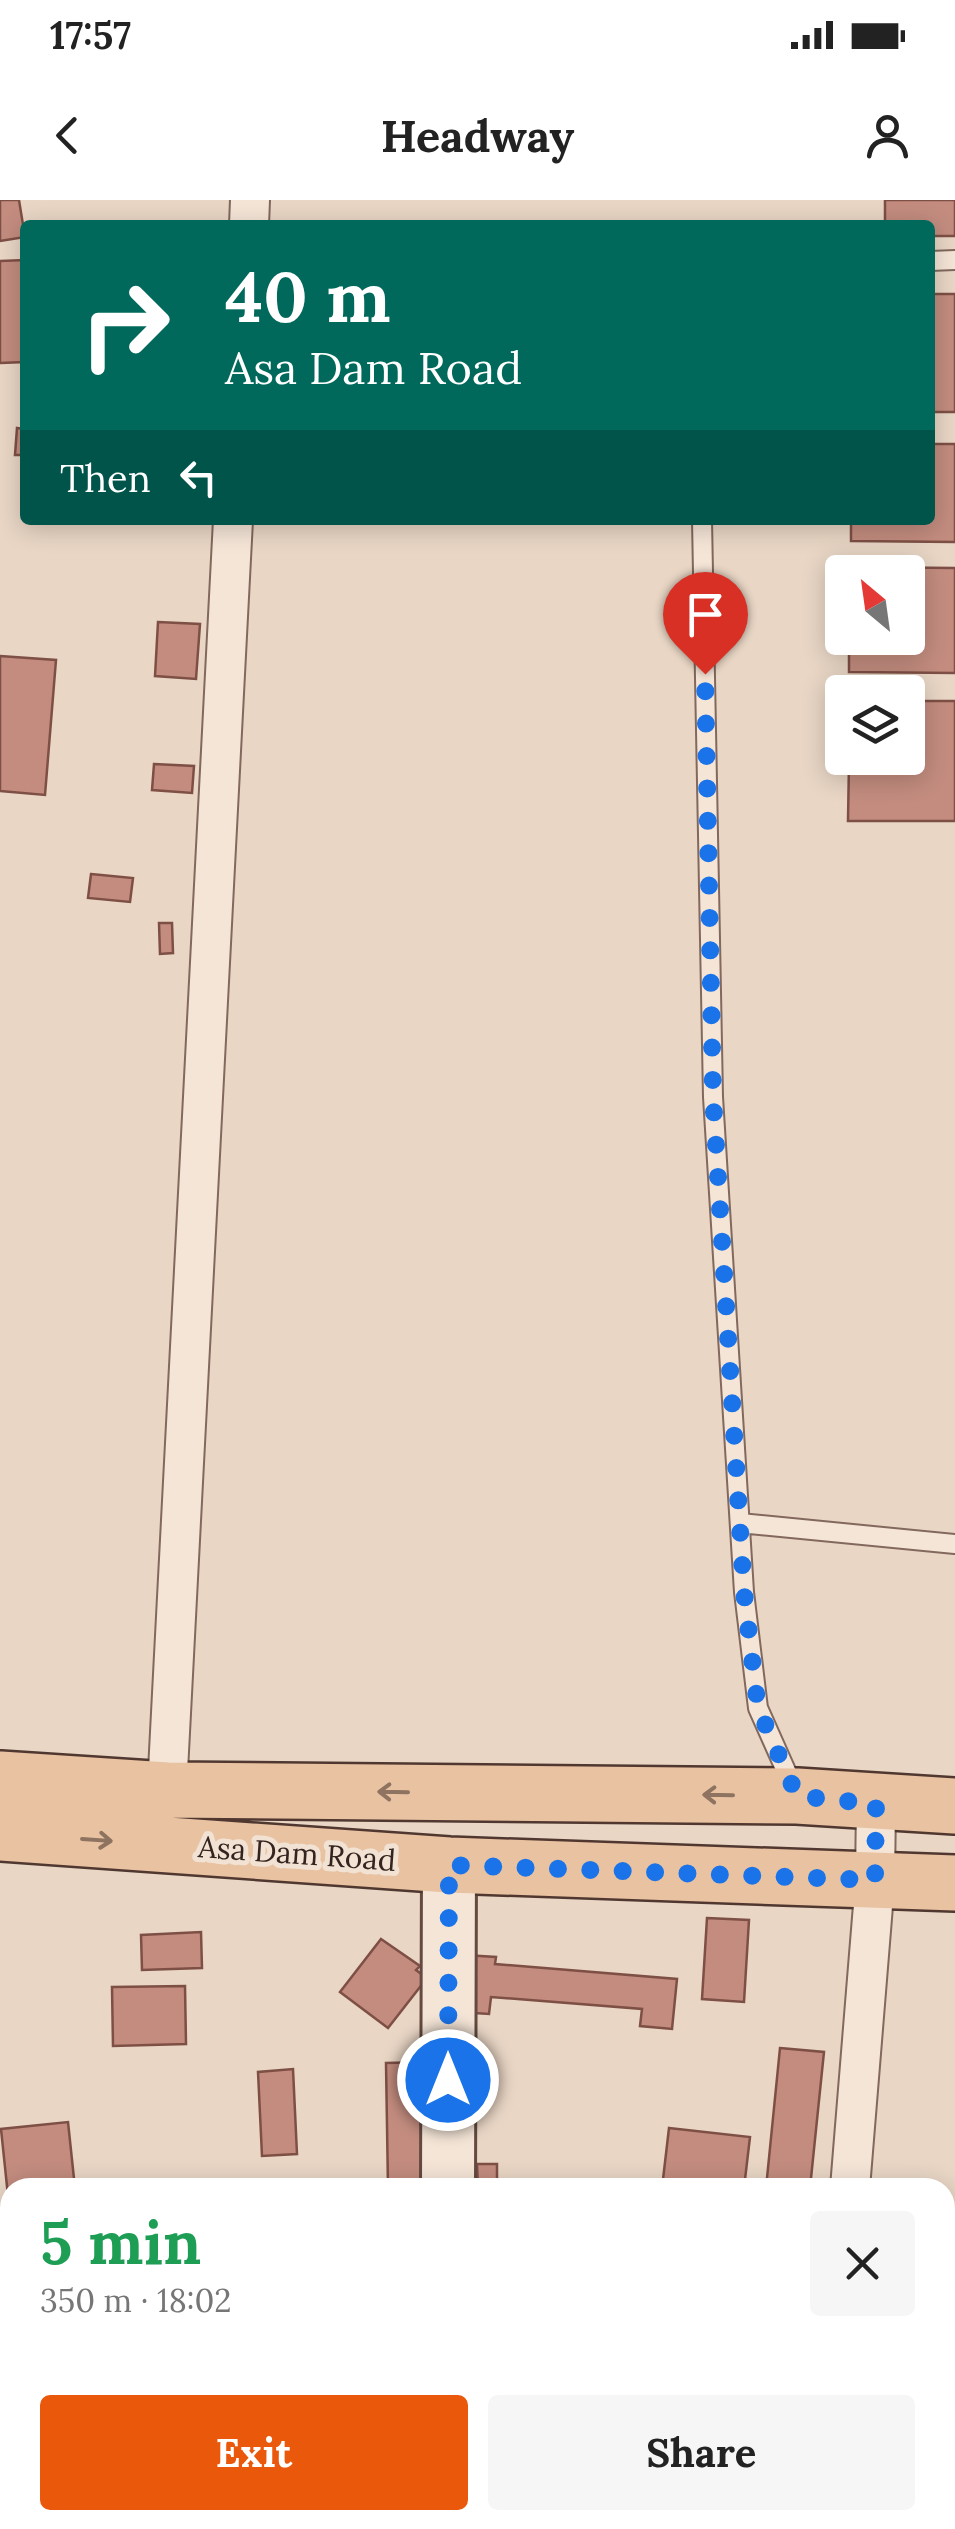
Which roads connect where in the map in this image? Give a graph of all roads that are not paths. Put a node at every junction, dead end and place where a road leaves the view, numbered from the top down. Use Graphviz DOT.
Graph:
graph roads {
  1 [pos="234,525"];
  2 [pos="702,525"];
  3 [pos="740,1523"];
  4 [pos="955,1544"];
  5 [pos="0,1779"];
  6 [pos="167,1790"];
  7 [pos="797,1796"];
  8 [pos="876,1804"];
  9 [pos="955,1806"];
  10 [pos="0,1833"];
  11 [pos="449,1865"];
  12 [pos="875,1880"];
  13 [pos="955,1884"];
  14 [pos="448,2178"];
  15 [pos="851,2178"];
  1 -- 6 [label="street"];
  2 -- 3 [label="lane"];
  3 -- 4 [label="lane"];
  3 -- 7 [label="lane"];
  5 -- 6 [label="main road, Asa Dam Road"];
  7 -- 6 [label="main road, Asa Dam Road, one-way"];
  7 -- 8 [label="main road, Asa Dam Road"];
  8 -- 9 [label="main road, Asa Dam Road"];
  8 -- 12 [label="street"];
  10 -- 11 [label="main road, Asa Dam Road, one-way"];
  11 -- 12 [label="main road, Asa Dam Road"];
  11 -- 14 [label="street"];
  12 -- 13 [label="main road, Asa Dam Road"];
  12 -- 15 [label="street"];
}
